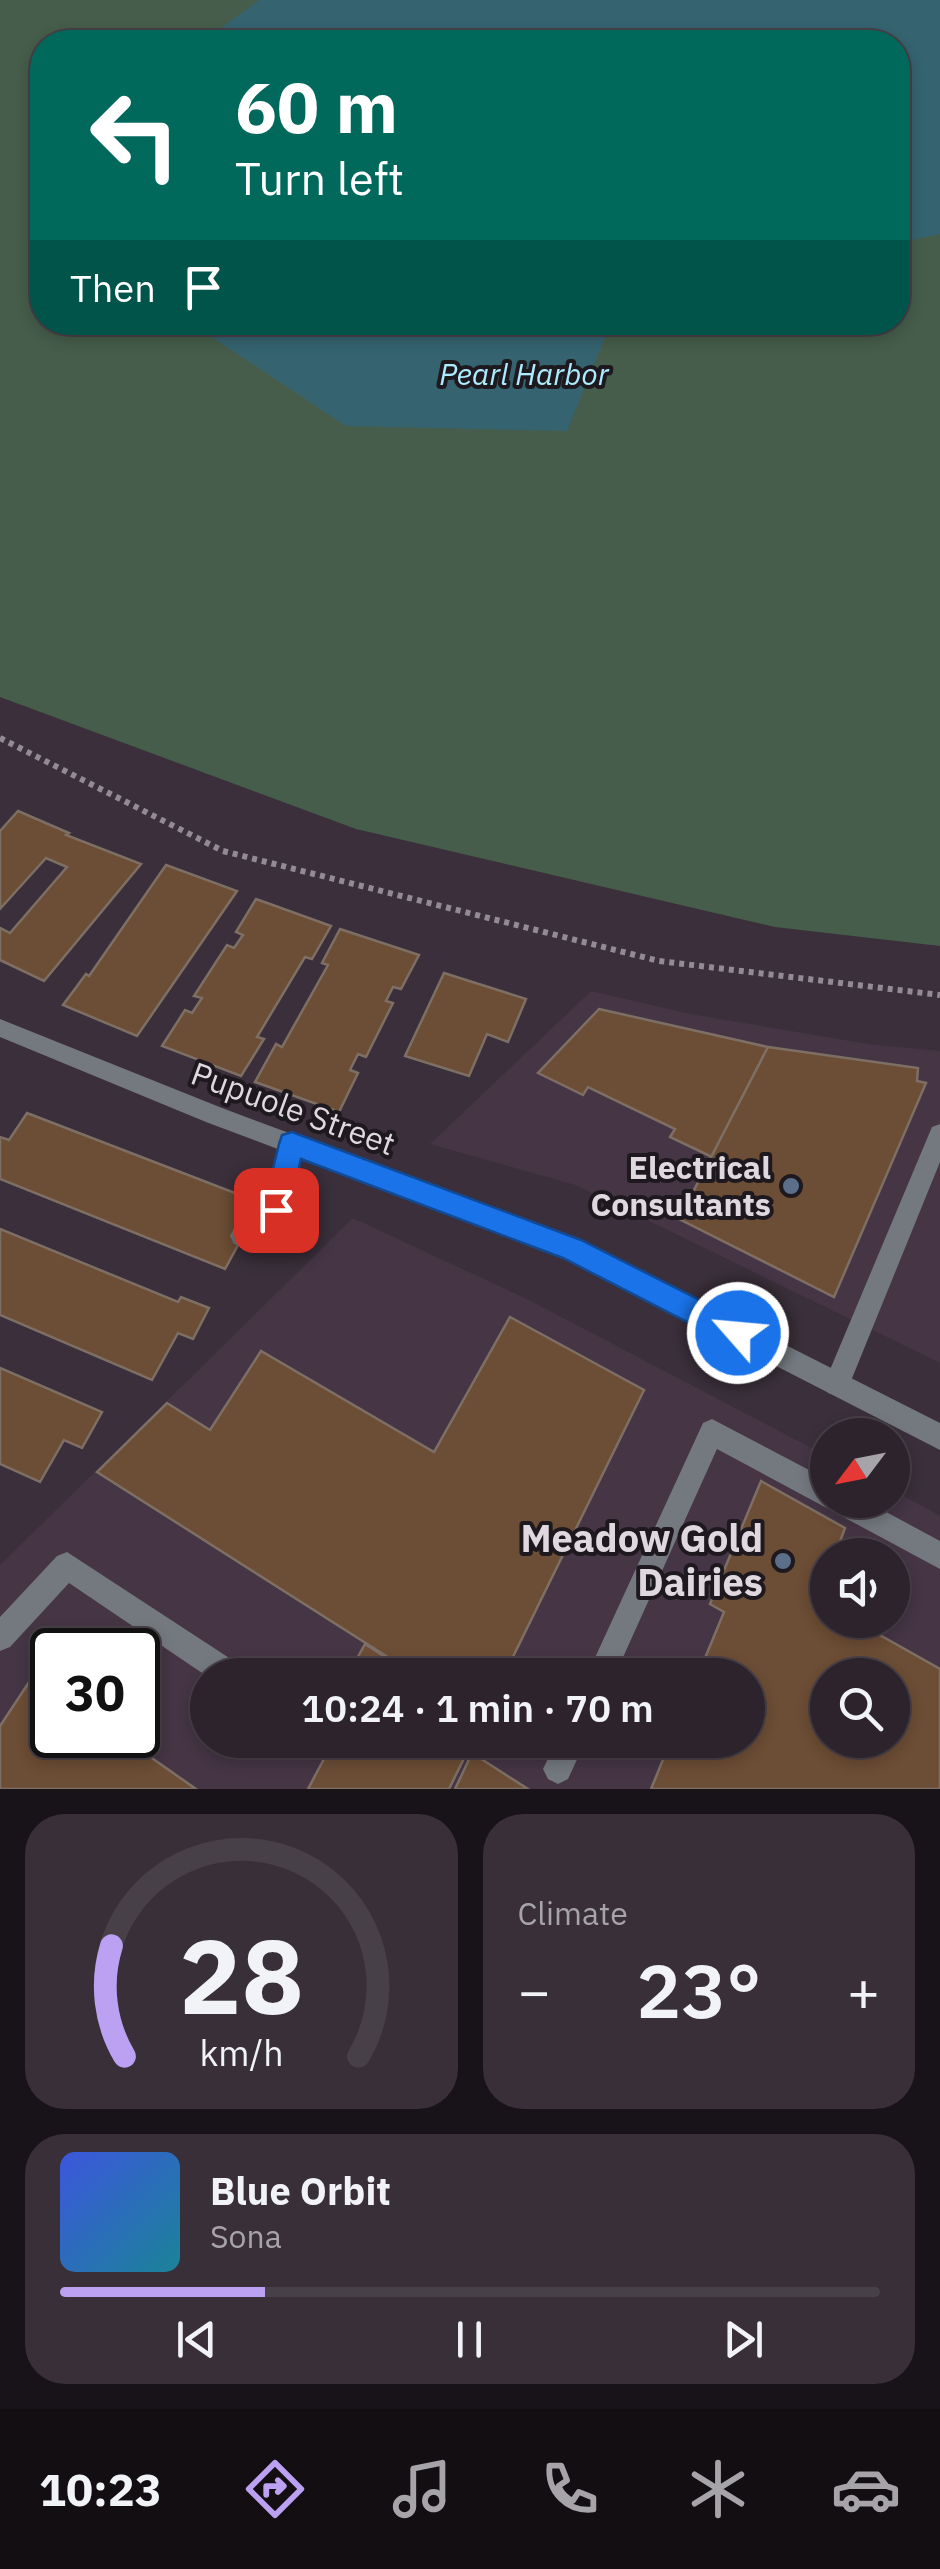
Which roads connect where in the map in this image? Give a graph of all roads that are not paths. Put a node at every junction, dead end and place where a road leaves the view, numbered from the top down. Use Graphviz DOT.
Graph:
graph roads {
  1 [pos="3,1036"];
  2 [pos="940,1134"];
  3 [pos="292,1144"];
  4 [pos="242,1236"];
  5 [pos="837,1384"];
  6 [pos="940,1437"];
  7 [pos="810,1485"];
  8 [pos="870,1518"];
  9 [pos="940,1556"];
  10 [pos="0,1637"];
  11 [pos="204,1658"];
  12 [pos="609,1658"];
  13 [pos="563,1758"];
  14 [pos="558,1769"];
  1 -- 3 [label="street, Pupuole Street"];
  2 -- 5 [label="street"];
  3 -- 4 [label="street"];
  3 -- 5 [label="street, Pupuole Street"];
  5 -- 6 [label="street, Pupuole Street"];
  7 -- 12 [label="street"];
  8 -- 9 [label="street"];
  10 -- 11 [label="street"];
  13 -- 14 [label="street"];
}
